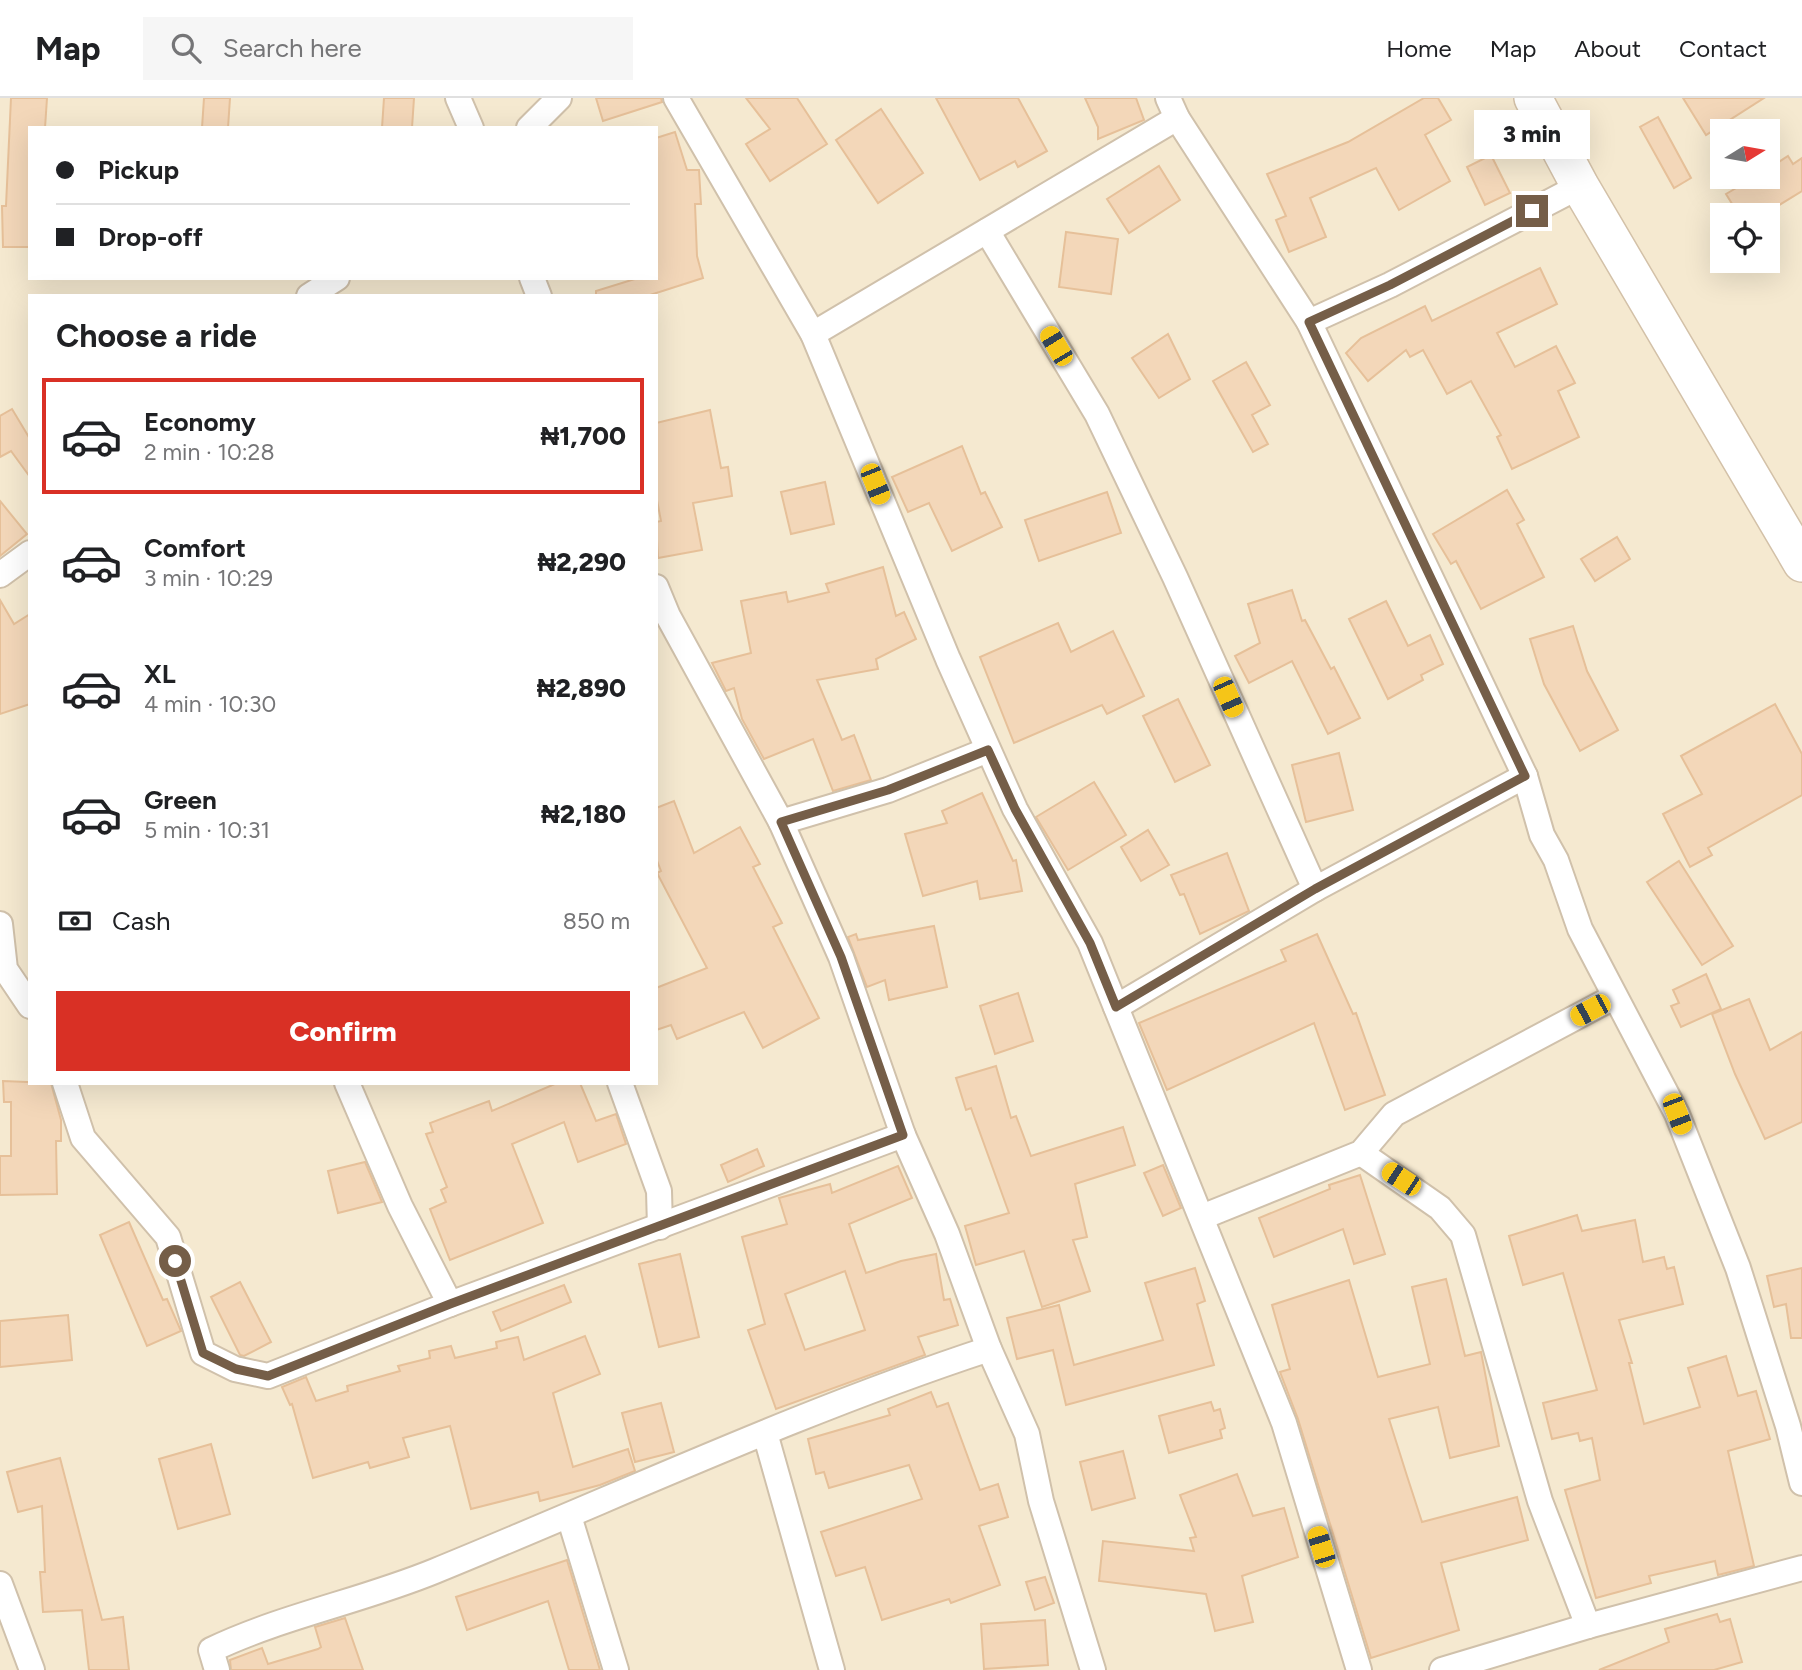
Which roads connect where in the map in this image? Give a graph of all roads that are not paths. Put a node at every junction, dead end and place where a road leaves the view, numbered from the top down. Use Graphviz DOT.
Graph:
graph roads {
  1 [pos="458,98"];
  2 [pos="559,98"];
  3 [pos="1533,98"];
  4 [pos="678,99"];
  5 [pos="1172,108"];
  6 [pos="470,126"];
  7 [pos="531,126"];
  8 [pos="1580,186"];
  9 [pos="987,231"];
  10 [pos="334,280"];
  11 [pos="312,294"];
  12 [pos="1309,322"];
  13 [pos="813,334"];
  14 [pos="1797,541"];
  15 [pos="28,555"];
  16 [pos="0,575"];
  17 [pos="658,592"];
  18 [pos="988,750"];
  19 [pos="1525,776"];
  20 [pos="781,822"];
  21 [pos="1315,889"];
  22 [pos="0,924"];
  23 [pos="1614,997"];
  24 [pos="28,1003"];
  25 [pos="1116,1007"];
  26 [pos="66,1085"];
  27 [pos="348,1085"];
  28 [pos="621,1085"];
  29 [pos="903,1135"];
  30 [pos="1361,1153"];
  31 [pos="1202,1217"];
  32 [pos="660,1227"];
  33 [pos="450,1304"];
  34 [pos="989,1349"];
  35 [pos="765,1433"];
  36 [pos="1802,1483"];
  37 [pos="569,1516"];
  38 [pos="1802,1568"];
  39 [pos="0,1584"];
  40 [pos="1588,1626"];
  41 [pos="1470,1666"];
  42 [pos="32,1670"];
  43 [pos="217,1670"];
  44 [pos="616,1670"];
  45 [pos="832,1670"];
  46 [pos="1093,1670"];
  47 [pos="1359,1670"];
  48 [pos="1442,1670"];
  1 -- 6 [label="street"];
  2 -- 7 [label="street"];
  3 -- 8 [label="street"];
  4 -- 13 [label="street"];
  5 -- 9 [label="street"];
  5 -- 12 [label="street"];
  8 -- 12 [label="street"];
  8 -- 14 [label="street"];
  9 -- 13 [label="street"];
  9 -- 21 [label="street"];
  10 -- 11 [label="street"];
  12 -- 19 [label="street"];
  13 -- 18 [label="street"];
  15 -- 16 [label="street"];
  17 -- 20 [label="street"];
  18 -- 20 [label="street"];
  18 -- 25 [label="street"];
  19 -- 21 [label="street"];
  19 -- 23 [label="street"];
  20 -- 29 [label="street"];
  21 -- 25 [label="street"];
  22 -- 24 [label="street"];
  23 -- 30 [label="street"];
  23 -- 36 [label="street"];
  25 -- 31 [label="street"];
  26 -- 33 [label="street"];
  27 -- 33 [label="street"];
  28 -- 32 [label="street"];
  29 -- 32 [label="street"];
  29 -- 34 [label="street"];
  30 -- 31 [label="street"];
  30 -- 40 [label="street"];
  31 -- 47 [label="street"];
  32 -- 33 [label="street"];
  34 -- 35 [label="street"];
  34 -- 46 [label="street"];
  35 -- 37 [label="street"];
  35 -- 45 [label="street"];
  37 -- 43 [label="street"];
  37 -- 44 [label="street"];
  38 -- 40 [label="street"];
  39 -- 42 [label="street"];
  40 -- 41 [label="street"];
  41 -- 48 [label="street"];
}
